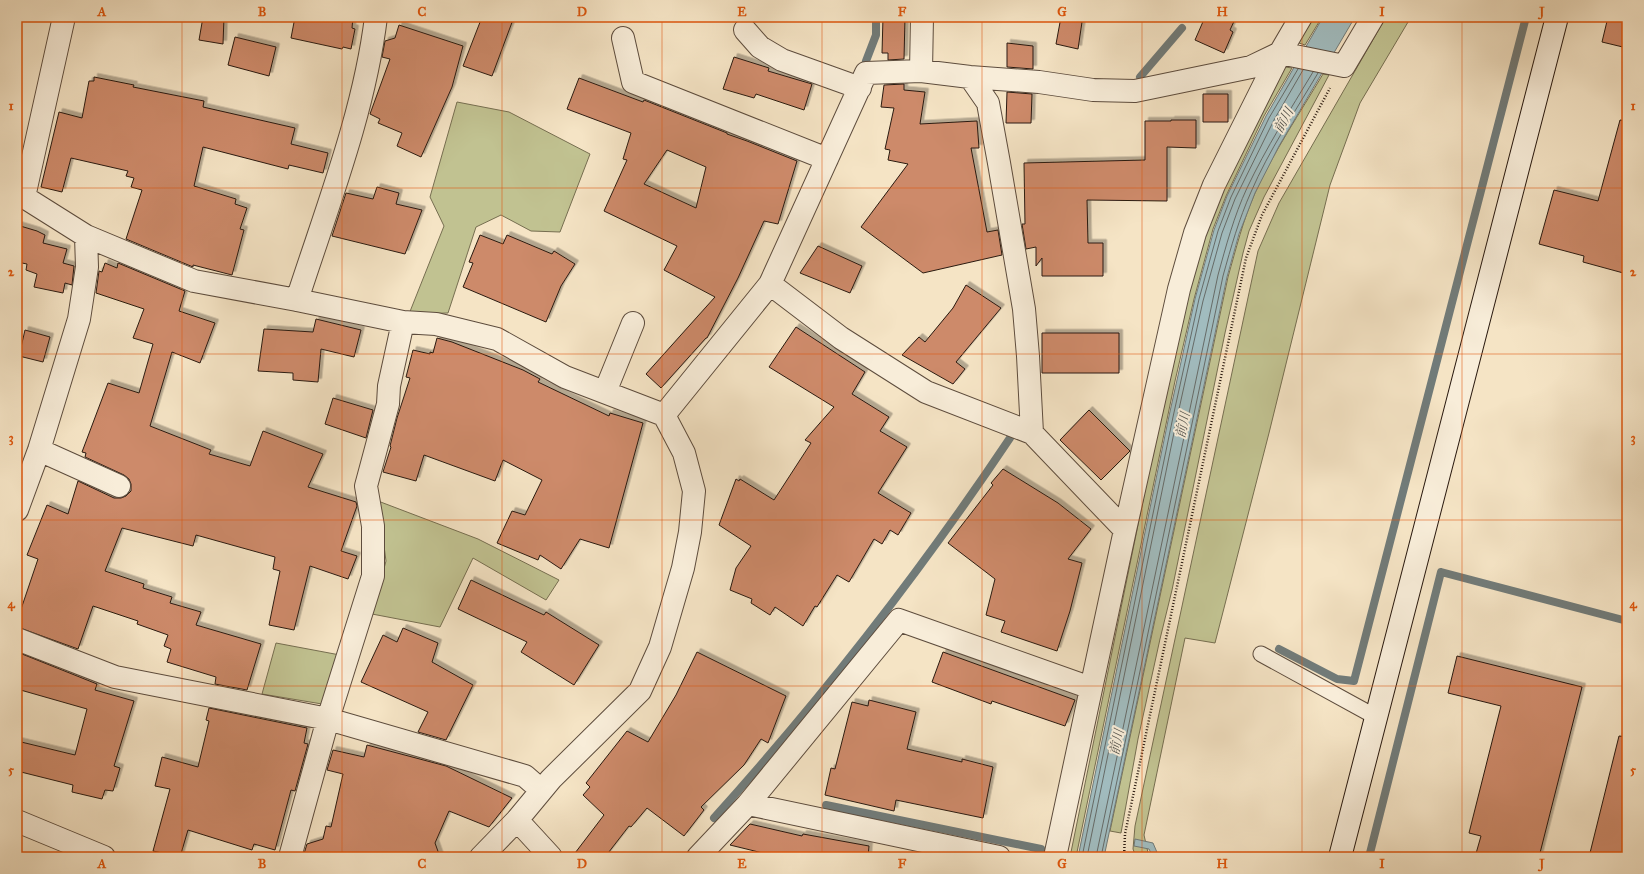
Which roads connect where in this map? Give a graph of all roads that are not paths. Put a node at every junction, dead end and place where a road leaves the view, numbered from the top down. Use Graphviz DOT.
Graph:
graph roads {
  1 [pos="64,17"];
  2 [pos="376,17"];
  3 [pos="922,17"];
  4 [pos="1301,17"];
  5 [pos="1373,17"];
  6 [pos="1557,17"];
  7 [pos="745,30"];
  8 [pos="623,38"];
  9 [pos="1290,55"];
  10 [pos="921,71"];
  11 [pos="970,77"];
  12 [pos="860,88"];
  13 [pos="827,159"];
  14 [pos="20,196"];
  15 [pos="86,236"];
  16 [pos="770,284"];
  17 [pos="297,300"];
  18 [pos="403,322"];
  19 [pos="633,323"];
  20 [pos="605,392"];
  21 [pos="664,415"];
  22 [pos="1032,433"];
  23 [pos="39,450"];
  24 [pos="119,486"];
  25 [pos="17,510"];
  26 [pos="1125,530"];
  27 [pos="17,640"];
  28 [pos="1261,654"];
  29 [pos="1091,688"];
  30 [pos="1376,717"];
  31 [pos="328,719"];
  32 [pos="541,790"];
  33 [pos="748,804"];
  34 [pos="516,820"];
  35 [pos="17,821"];
  36 [pos="104,857"];
  37 [pos="290,857"];
  38 [pos="481,857"];
  39 [pos="551,857"];
  40 [pos="698,857"];
  41 [pos="998,857"];
  42 [pos="1055,857"];
  43 [pos="1340,857"];
  1 -- 14 [label="street"];
  2 -- 17 [label="street"];
  3 -- 10 [label="street"];
  4 -- 9 [label="street"];
  5 -- 9 [label="street"];
  6 -- 30 [label="street"];
  7 -- 12 [label="street"];
  8 -- 13 [label="street"];
  9 -- 11 [label="street"];
  9 -- 26 [label="street"];
  10 -- 11 [label="street"];
  10 -- 12 [label="street"];
  11 -- 22 [label="street"];
  12 -- 13 [label="street"];
  13 -- 16 [label="street"];
  14 -- 15 [label="street"];
  15 -- 17 [label="street"];
  15 -- 23 [label="street"];
  16 -- 21 [label="street"];
  16 -- 22 [label="street"];
  17 -- 18 [label="street"];
  18 -- 20 [label="street"];
  18 -- 31 [label="street"];
  19 -- 20 [label="street"];
  20 -- 21 [label="street"];
  21 -- 32 [label="street"];
  22 -- 26 [label="street"];
  23 -- 24 [label="street"];
  23 -- 25 [label="street"];
  26 -- 29 [label="street"];
  27 -- 31 [label="street"];
  28 -- 30 [label="lane"];
  29 -- 33 [label="street"];
  29 -- 42 [label="street"];
  30 -- 43 [label="street"];
  31 -- 32 [label="street"];
  31 -- 37 [label="street"];
  32 -- 34 [label="street"];
  33 -- 40 [label="street"];
  33 -- 41 [label="street"];
  34 -- 38 [label="street"];
  34 -- 39 [label="street"];
  35 -- 36 [label="street"];
}
